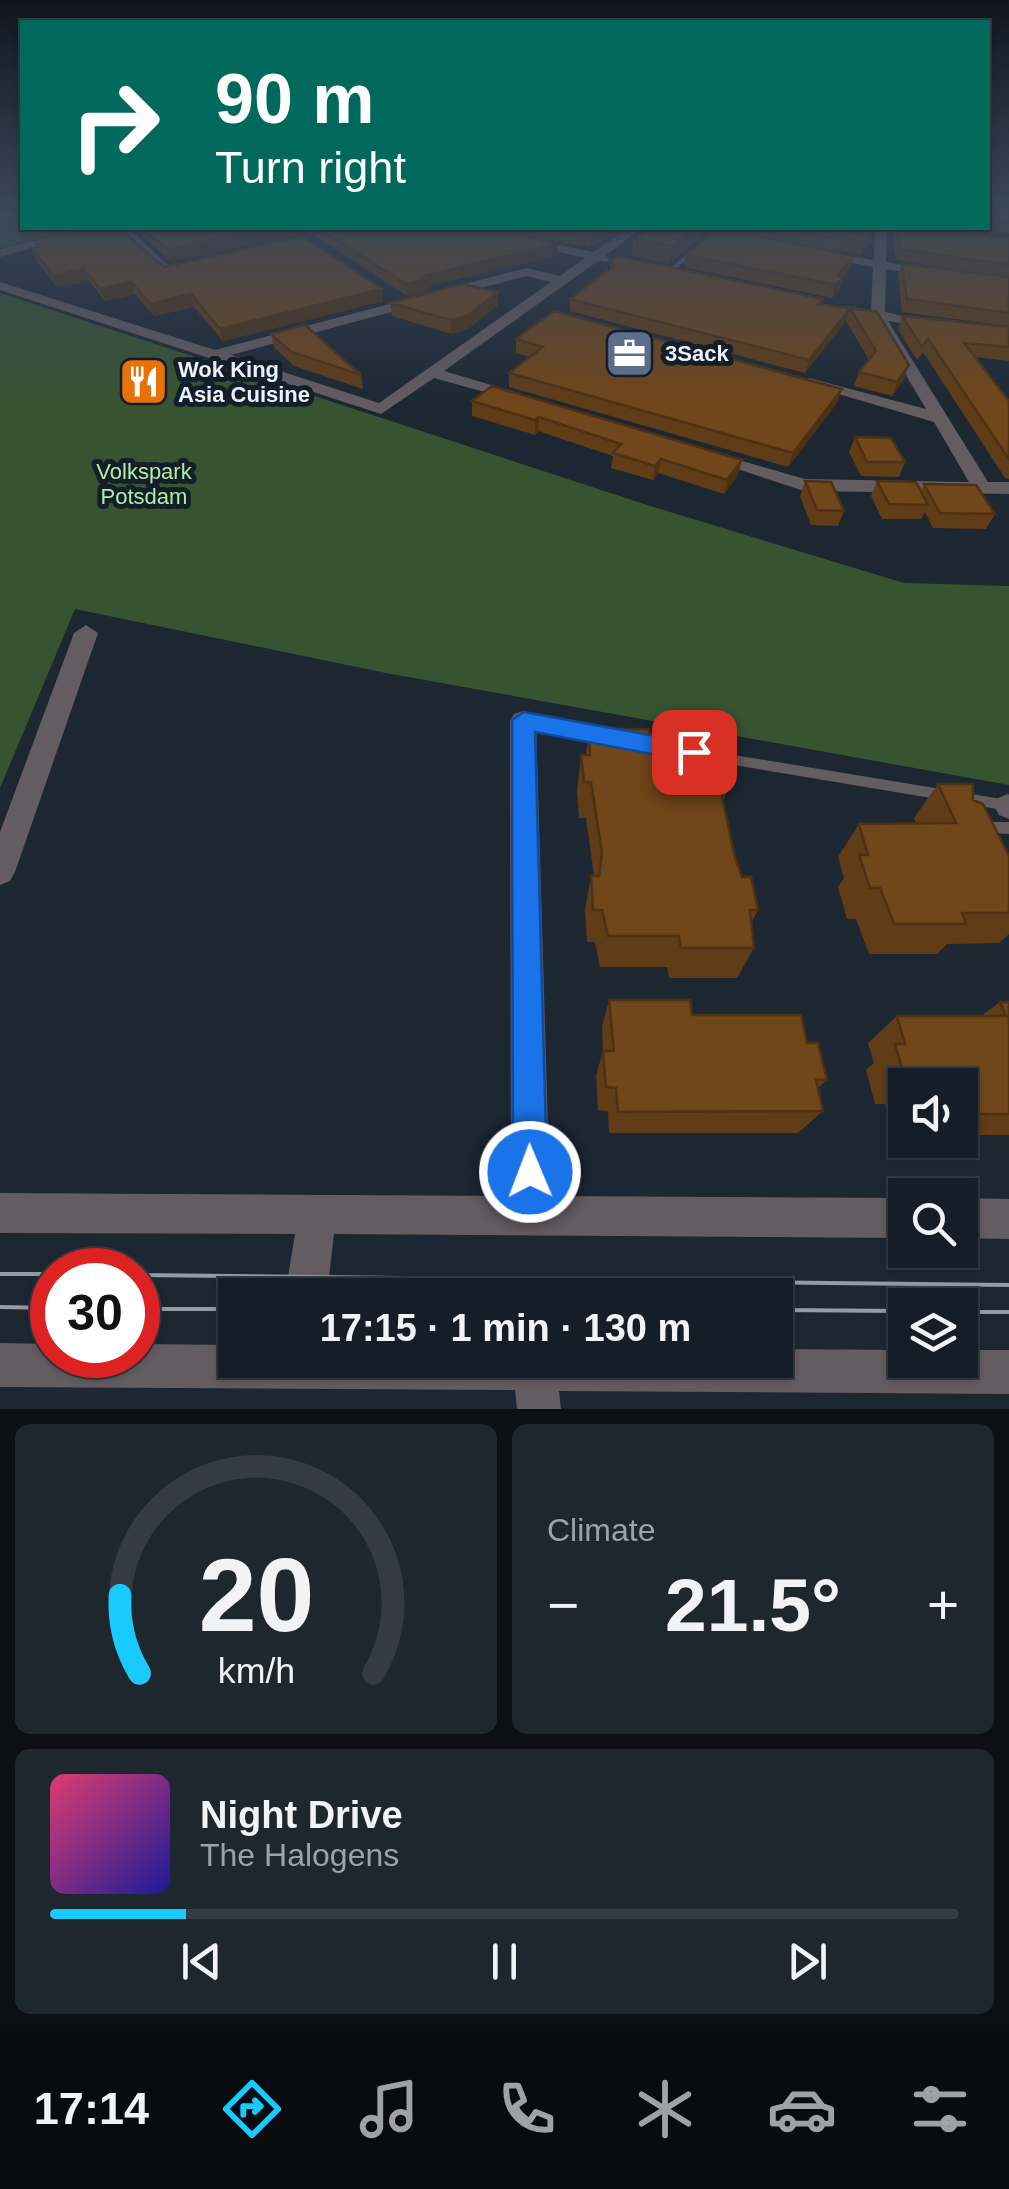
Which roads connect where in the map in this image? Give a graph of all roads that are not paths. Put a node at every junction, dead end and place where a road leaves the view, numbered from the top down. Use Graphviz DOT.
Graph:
graph roads {
  1 [pos="516,275"];
  2 [pos="537,275"];
  3 [pos="571,275"];
  4 [pos="681,275"];
  5 [pos="879,275"];
  6 [pos="687,276"];
  7 [pos="563,281"];
  8 [pos="0,286"];
  9 [pos="390,295"];
  10 [pos="404,304"];
  11 [pos="524,308"];
  12 [pos="838,308"];
  13 [pos="543,313"];
  14 [pos="878,316"];
  15 [pos="953,326"];
  16 [pos="215,355"];
  17 [pos="433,373"];
  18 [pos="789,378"];
  19 [pos="544,406"];
  20 [pos="940,418"];
  21 [pos="692,452"];
  22 [pos="982,487"];
  23 [pos="1009,488"];
  24 [pos="86,634"];
  25 [pos="524,720"];
  26 [pos="616,738"];
  27 [pos="689,752"];
  28 [pos="1009,806"];
  29 [pos="972,828"];
  30 [pos="1009,828"];
  31 [pos="0,872"];
  32 [pos="0,1212"];
  33 [pos="317,1215"];
  34 [pos="531,1216"];
  35 [pos="888,1218"];
  36 [pos="978,1218"];
  37 [pos="1009,1218"];
  38 [pos="308,1278"];
  39 [pos="218,1364"];
  40 [pos="0,1365"];
  41 [pos="1009,1372"];
  42 [pos="435,1378"];
  43 [pos="537,1389"];
  1 -- 10 [label="street"];
  2 -- 7 [label="street"];
  3 -- 7 [label="street"];
  4 -- 6 [label="street"];
  5 -- 14 [label="street"];
  7 -- 11 [label="street"];
  8 -- 16 [label="street"];
  9 -- 10 [label="street"];
  10 -- 16 [label="street"];
  11 -- 13 [label="street"];
  11 -- 17 [label="street"];
  12 -- 14 [label="street"];
  14 -- 15 [label="street"];
  14 -- 20 [label="street"];
  16 -- 17 [label="street"];
  17 -- 19 [label="street"];
  18 -- 20 [label="street"];
  20 -- 22 [label="street"];
  21 -- 22 [label="street"];
  22 -- 23 [label="street"];
  24 -- 31 [label="street"];
  25 -- 26 [label="lane"];
  25 -- 34 [label="street"];
  27 -- 28 [label="lane"];
  29 -- 30 [label="lane"];
  32 -- 33 [label="street"];
  33 -- 34 [label="street"];
  33 -- 38 [label="street"];
  34 -- 35 [label="street"];
  36 -- 37 [label="street"];
  39 -- 40 [label="street"];
  41 -- 43 [label="street"];
  42 -- 43 [label="street"];
}
